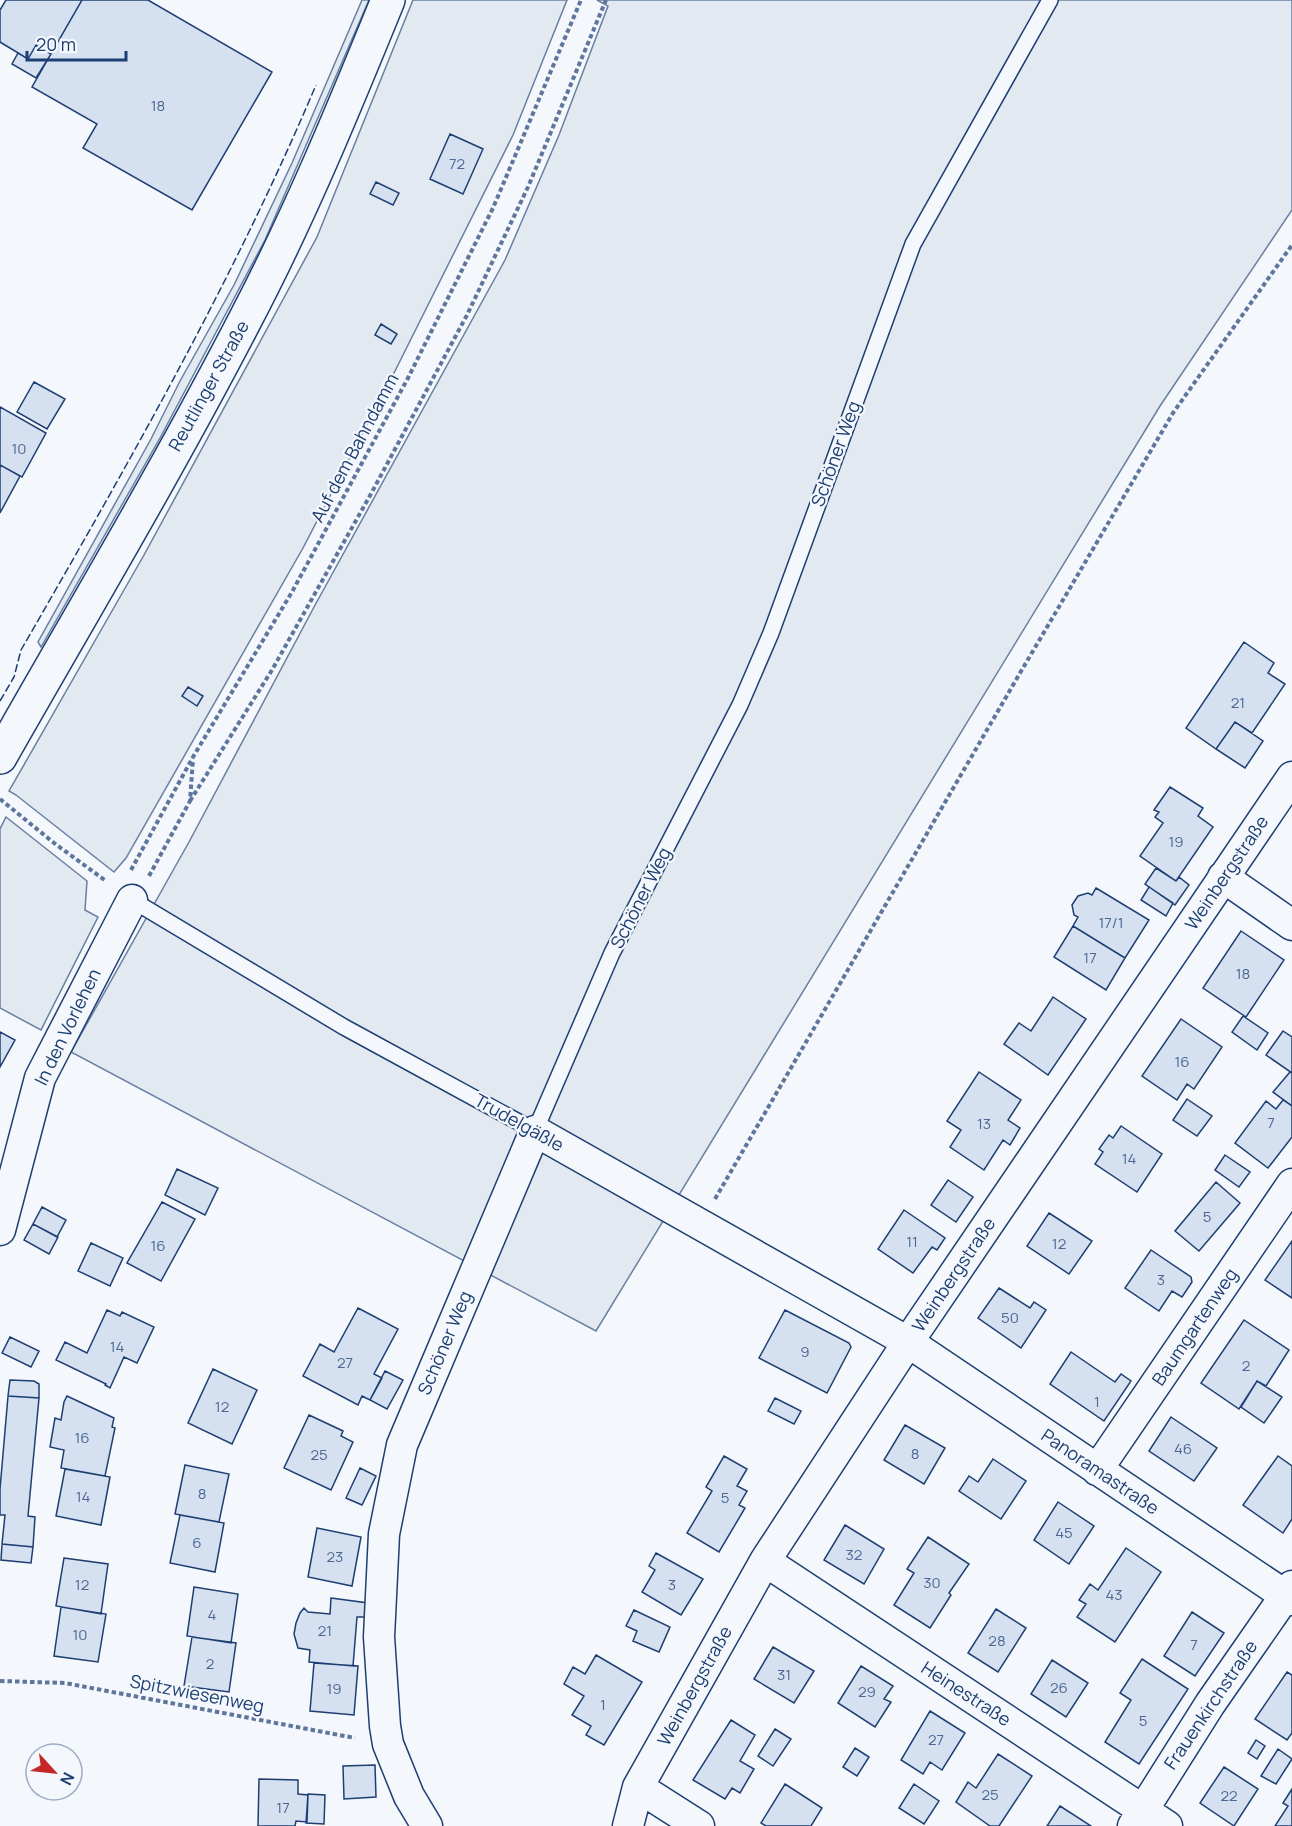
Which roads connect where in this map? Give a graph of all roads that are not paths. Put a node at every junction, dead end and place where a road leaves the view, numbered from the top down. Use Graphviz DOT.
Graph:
graph roads {
  1 [pos="388,0"];
  2 [pos="1050,0"];
  3 [pos="0,757"];
  4 [pos="1292,777"];
  5 [pos="1223,877"];
  6 [pos="124,884"];
  7 [pos="1292,925"];
  8 [pos="535,1131"];
  9 [pos="1292,1184"];
  10 [pos="0,1230"];
  11 [pos="908,1342"];
  12 [pos="1097,1470"];
  13 [pos="765,1561"];
  14 [pos="1290,1594"];
  15 [pos="638,1787"];
  16 [pos="1148,1821"];
  17 [pos="427,1826"];
  18 [pos="628,1826"];
  19 [pos="699,1826"];
  1 -- 3 [label="main road, Reutlinger Straße"];
  2 -- 8 [label="lane, Schöner Weg"];
  4 -- 5 [label="street, Weinbergstraße"];
  5 -- 7 [label="street"];
  5 -- 11 [label="street, Weinbergstraße"];
  6 -- 8 [label="lane, Trudelgäßle"];
  6 -- 10 [label="street, In den Vorlehen"];
  8 -- 11 [label="street, Trudelgäßle"];
  8 -- 17 [label="street, Schöner Weg"];
  9 -- 12 [label="street, Baumgartenweg"];
  11 -- 12 [label="street, Panoramastraße"];
  11 -- 13 [label="street, Weinbergstraße"];
  12 -- 14 [label="street, Panoramastraße"];
  13 -- 15 [label="street, Weinbergstraße"];
  13 -- 16 [label="street, Heinestraße"];
  14 -- 16 [label="street, Frauenkirchstraße"];
  15 -- 18 [label="street, Weinbergstraße"];
  15 -- 19 [label="street"];
}
